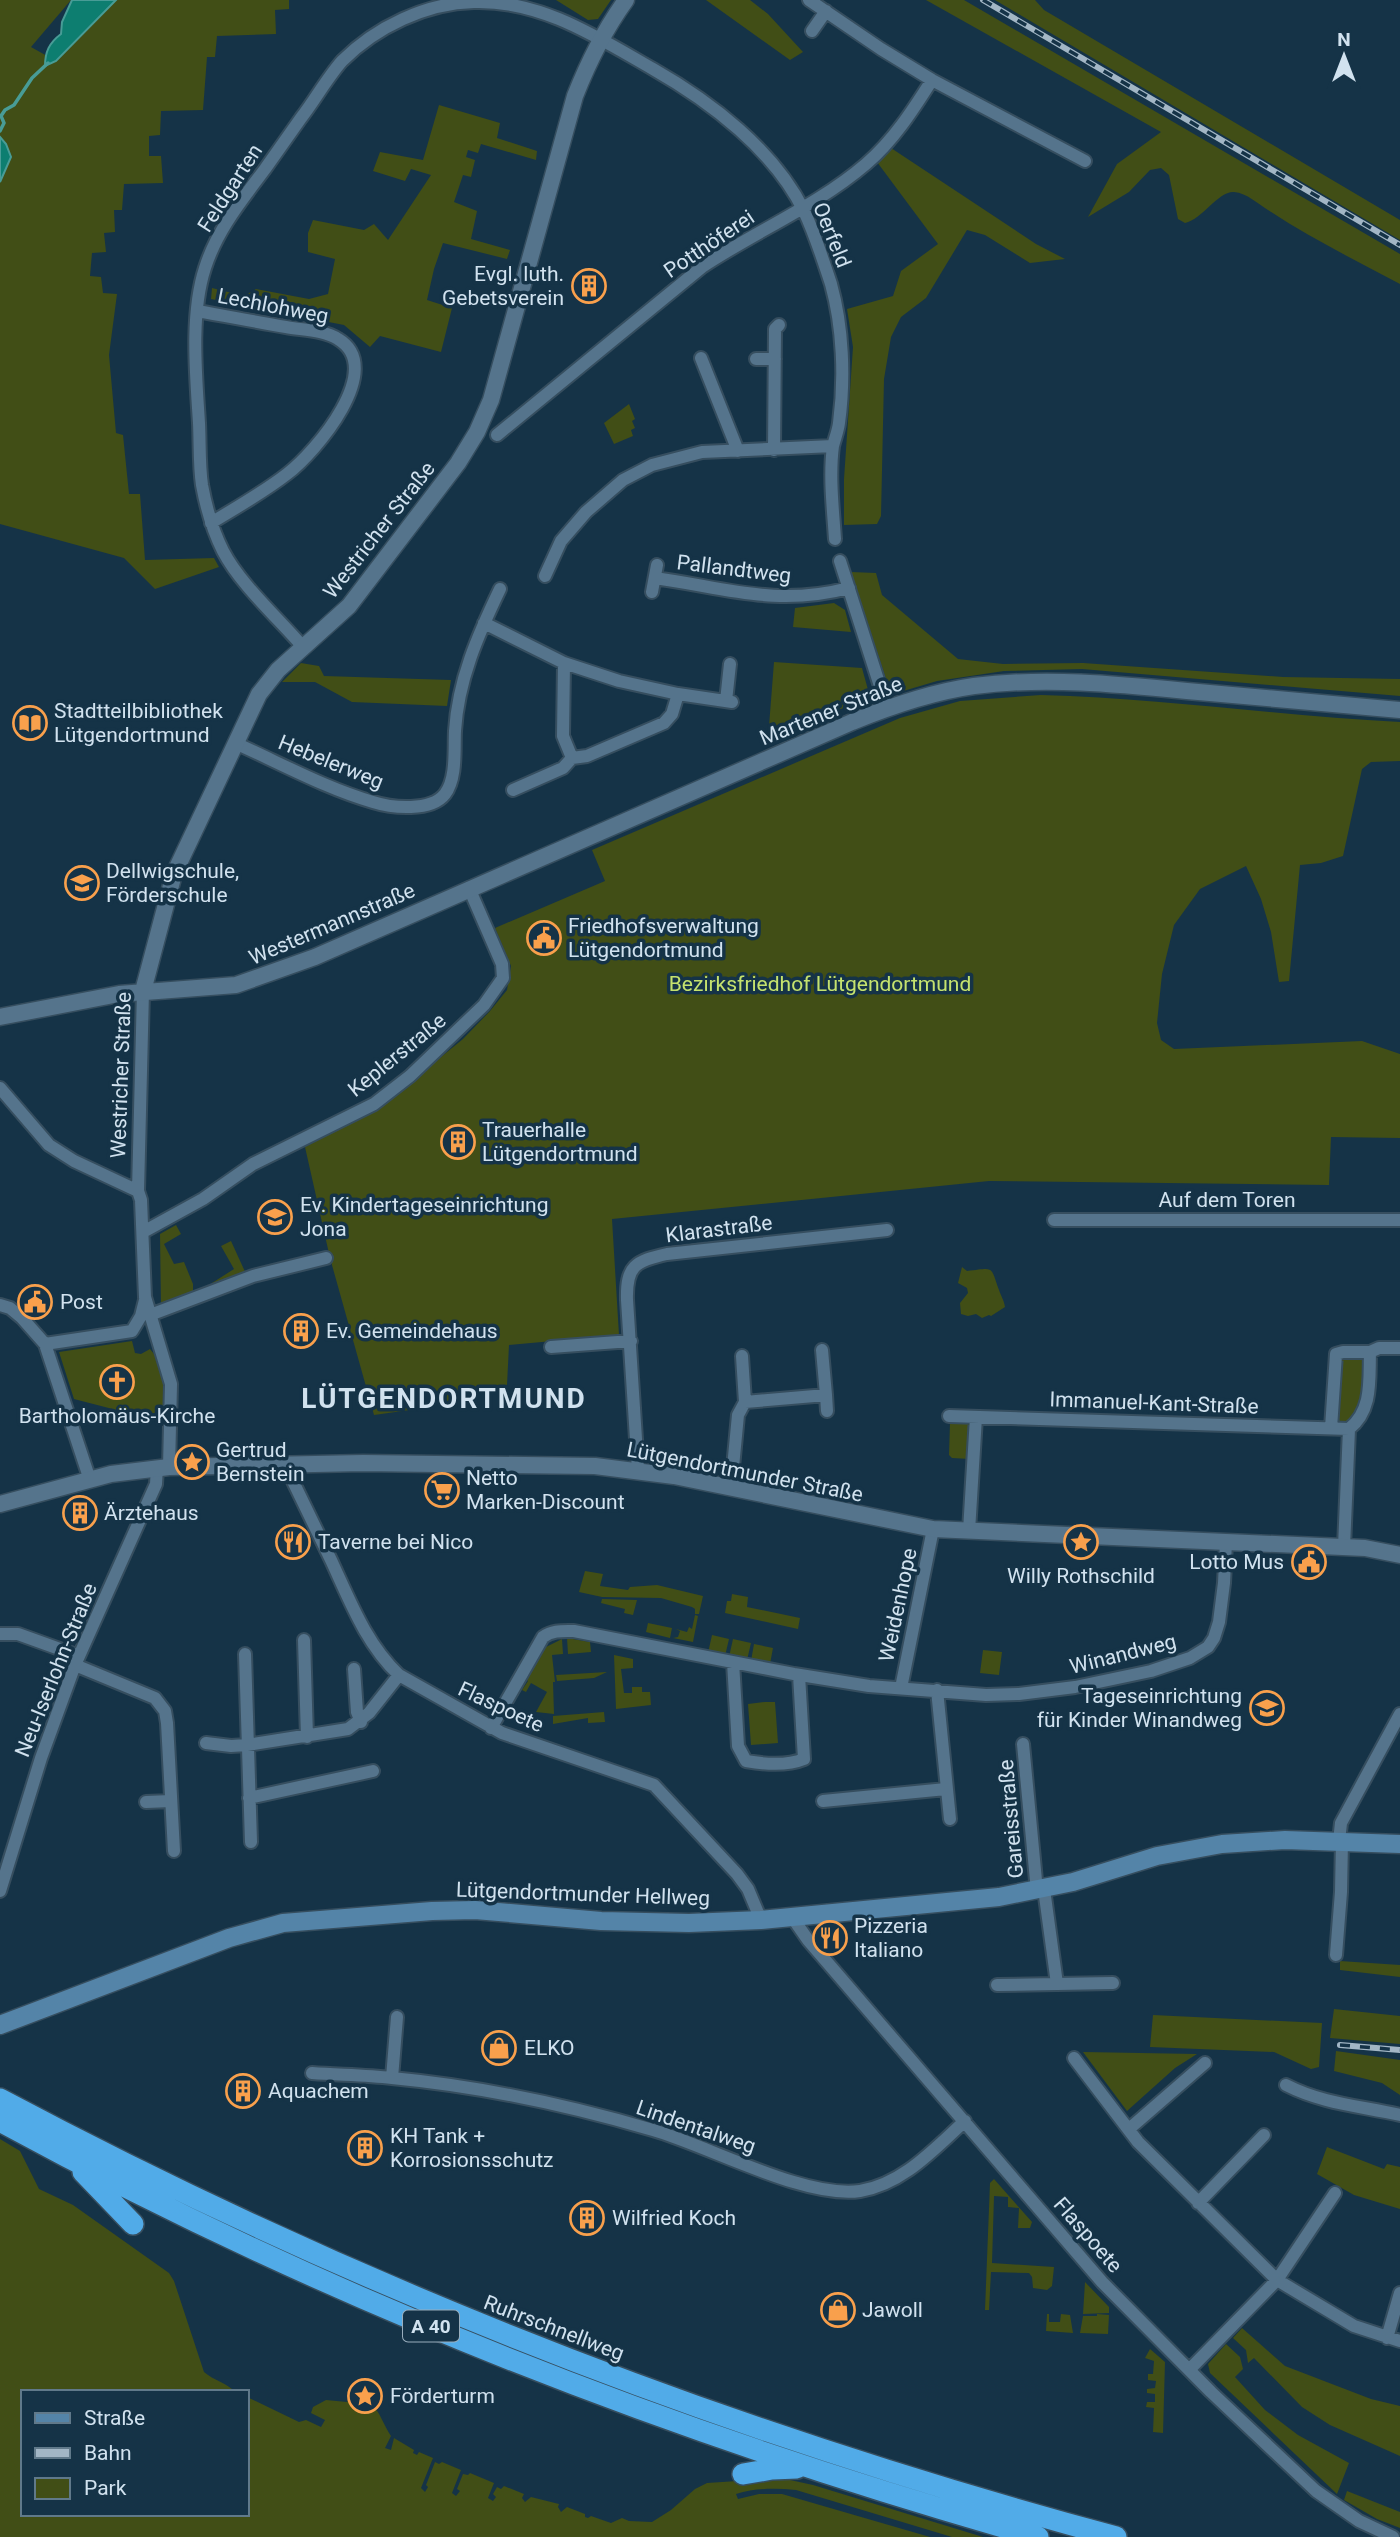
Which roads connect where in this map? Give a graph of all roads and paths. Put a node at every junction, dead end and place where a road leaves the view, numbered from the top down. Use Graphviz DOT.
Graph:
graph roads {
  1 [pos="626,0"];
  2 [pos="809,0"];
  3 [pos="825,11"];
  4 [pos="812,32"];
  5 [pos="602,40"];
  6 [pos="932,80"];
  7 [pos="1085,161"];
  8 [pos="803,208"];
  9 [pos="197,311"];
  10 [pos="779,325"];
  11 [pos="701,358"];
  12 [pos="756,359"];
  13 [pos="775,359"];
  14 [pos="497,435"];
  15 [pos="833,446"];
  16 [pos="774,450"];
  17 [pos="738,451"];
  18 [pos="211,523"];
  19 [pos="835,539"];
  20 [pos="840,561"];
  21 [pos="657,565"];
  22 [pos="545,576"];
  23 [pos="655,578"];
  24 [pos="849,588"];
  25 [pos="500,589"];
  26 [pos="652,592"];
  27 [pos="484,623"];
  28 [pos="303,647"];
  29 [pos="564,663"];
  30 [pos="730,664"];
  31 [pos="678,694"];
  32 [pos="887,708"];
  33 [pos="1400,710"];
  34 [pos="235,743"];
  35 [pos="572,758"];
  36 [pos="513,790"];
  37 [pos="469,888"];
  38 [pos="143,991"];
  39 [pos="0,1017"];
  40 [pos="0,1088"];
  41 [pos="138,1191"];
  42 [pos="1054,1220"];
  43 [pos="1400,1220"];
  44 [pos="887,1230"];
  45 [pos="143,1232"];
  46 [pos="326,1258"];
  47 [pos="145,1297"];
  48 [pos="0,1305"];
  49 [pos="150,1315"];
  50 [pos="132,1331"];
  51 [pos="631,1341"];
  52 [pos="45,1344"];
  53 [pos="551,1347"];
  54 [pos="1400,1348"];
  55 [pos="822,1350"];
  56 [pos="162,1351"];
  57 [pos="1370,1352"];
  58 [pos="741,1356"];
  59 [pos="826,1395"];
  60 [pos="745,1402"];
  61 [pos="827,1411"];
  62 [pos="949,1416"];
  63 [pos="976,1417"];
  64 [pos="1331,1428"];
  65 [pos="1349,1429"];
  66 [pos="288,1464"];
  67 [pos="163,1467"];
  68 [pos="638,1470"];
  69 [pos="90,1479"];
  70 [pos="732,1488"];
  71 [pos="0,1504"];
  72 [pos="933,1530"];
  73 [pos="970,1531"];
  74 [pos="1226,1542"];
  75 [pos="1344,1547"];
  76 [pos="1398,1551"];
  77 [pos="0,1634"];
  78 [pos="303,1640"];
  79 [pos="245,1654"];
  80 [pos="77,1661"];
  81 [pos="733,1662"];
  82 [pos="355,1669"];
  83 [pos="399,1675"];
  84 [pos="799,1675"];
  85 [pos="901,1688"];
  86 [pos="937,1690"];
  87 [pos="1400,1714"];
  88 [pos="361,1721"];
  89 [pos="491,1728"];
  90 [pos="307,1737"];
  91 [pos="206,1743"];
  92 [pos="1023,1744"];
  93 [pos="247,1745"];
  94 [pos="373,1771"];
  95 [pos="946,1789"];
  96 [pos="249,1798"];
  97 [pos="171,1801"];
  98 [pos="823,1801"];
  99 [pos="146,1802"];
  100 [pos="950,1819"];
  101 [pos="1340,1841"];
  102 [pos="251,1842"];
  103 [pos="1400,1844"];
  104 [pos="174,1851"];
  105 [pos="1040,1890"];
  106 [pos="0,1891"];
  107 [pos="792,1917"];
  108 [pos="761,1920"];
  109 [pos="1336,1955"];
  110 [pos="1113,1983"];
  111 [pos="1057,1984"];
  112 [pos="997,1985"];
  113 [pos="397,2017"];
  114 [pos="0,2025"];
  115 [pos="1074,2058"];
  116 [pos="1205,2063"];
  117 [pos="312,2073"];
  118 [pos="392,2078"];
  119 [pos="1286,2085"];
  120 [pos="0,2099"];
  121 [pos="1400,2115"];
  122 [pos="0,2121"];
  123 [pos="965,2121"];
  124 [pos="1129,2129"];
  125 [pos="1264,2135"];
  126 [pos="44,2145"];
  127 [pos="1335,2193"];
  128 [pos="1198,2203"];
  129 [pos="133,2224"];
  130 [pos="1277,2280"];
  131 [pos="1400,2294"];
  132 [pos="1394,2339"];
  133 [pos="1190,2369"];
  134 [pos="743,2474"];
  135 [pos="831,2475"];
  136 [pos="1038,2537"];
  137 [pos="1116,2537"];
  138 [pos="1393,2537"];
  1 -- 5 [label="street, Westricher Straße"];
  2 -- 3 [label="street"];
  3 -- 4 [label="street"];
  3 -- 6 [label="street"];
  5 -- 8 [label="street, Oerfeld"];
  5 -- 9 [label="street, Feldgarten"];
  5 -- 28 [label="street, Westricher Straße"];
  6 -- 7 [label="street"];
  6 -- 8 [label="street, Potthöferei"];
  8 -- 14 [label="street, Potthöferei"];
  8 -- 15 [label="street, Oerfeld"];
  9 -- 18 [label="street, Feldgarten"];
  9 -- 18 [label="street, Lechlohweg"];
  10 -- 13 [label="street"];
  11 -- 17 [label="street"];
  12 -- 13 [label="street"];
  13 -- 16 [label="street"];
  15 -- 16 [label="street"];
  15 -- 19 [label="street, Oerfeld"];
  16 -- 17 [label="street"];
  17 -- 22 [label="street"];
  18 -- 28 [label="street, Feldgarten"];
  20 -- 24 [label="street"];
  21 -- 23 [label="street, Pallandtweg"];
  23 -- 24 [label="street, Pallandtweg"];
  23 -- 26 [label="street, Pallandtweg"];
  24 -- 32 [label="street"];
  25 -- 27 [label="street, Hebelerweg"];
  27 -- 29 [label="street"];
  27 -- 34 [label="street, Hebelerweg"];
  28 -- 34 [label="street, Westricher Straße"];
  29 -- 31 [label="street"];
  29 -- 35 [label="street"];
  30 -- 31 [label="street"];
  31 -- 35 [label="street"];
  32 -- 33 [label="street, Martener Straße"];
  32 -- 37 [label="street, Martener Straße"];
  34 -- 38 [label="street, Westricher Straße"];
  35 -- 36 [label="street"];
  37 -- 38 [label="street, Westermannstraße"];
  37 -- 45 [label="street, Keplerstraße"];
  38 -- 39 [label="street, Westermannstraße"];
  38 -- 41 [label="street, Westricher Straße"];
  40 -- 41 [label="street"];
  41 -- 45 [label="street, Westricher Straße"];
  42 -- 43 [label="street, Auf dem Toren"];
  44 -- 51 [label="street, Klarastraße"];
  45 -- 47 [label="street, Westricher Straße"];
  46 -- 49 [label="street"];
  47 -- 49 [label="street, Westricher Straße"];
  47 -- 50 [label="street"];
  48 -- 52 [label="street"];
  49 -- 56 [label="street, Westricher Straße"];
  50 -- 52 [label="street"];
  50 -- 56 [label="street"];
  51 -- 53 [label="street"];
  51 -- 68 [label="street, Klarastraße"];
  52 -- 69 [label="street"];
  54 -- 57 [label="street"];
  55 -- 59 [label="street"];
  56 -- 67 [label="street, Westricher Straße"];
  57 -- 64 [label="street"];
  57 -- 65 [label="street"];
  58 -- 60 [label="street"];
  59 -- 60 [label="street"];
  59 -- 61 [label="street"];
  60 -- 70 [label="street"];
  62 -- 63 [label="street, Immanuel-Kant-Straße"];
  63 -- 64 [label="street, Immanuel-Kant-Straße"];
  63 -- 73 [label="street"];
  64 -- 65 [label="street, Immanuel-Kant-Straße"];
  65 -- 75 [label="street"];
  66 -- 67 [label="street, Lütgendortmunder Straße"];
  66 -- 68 [label="street, Lütgendortmunder Straße"];
  66 -- 83 [label="street, Flaspoete"];
  67 -- 69 [label="street, Lütgendortmunder Straße"];
  67 -- 80 [label="street, Neu-Iserlohn-Straße"];
  68 -- 70 [label="street, Lütgendortmunder Straße"];
  69 -- 71 [label="street, Lütgendortmunder Straße"];
  70 -- 72 [label="street, Lütgendortmunder Straße"];
  72 -- 73 [label="street, Lütgendortmunder Straße"];
  72 -- 85 [label="street, Weidenhope"];
  73 -- 74 [label="street, Lütgendortmunder Straße"];
  74 -- 75 [label="street, Lütgendortmunder Straße"];
  74 -- 86 [label="street, Winandweg"];
  75 -- 76 [label="street, Lütgendortmunder Straße"];
  77 -- 80 [label="street"];
  78 -- 90 [label="street"];
  79 -- 93 [label="street"];
  80 -- 97 [label="street"];
  80 -- 106 [label="street, Neu-Iserlohn-Straße"];
  81 -- 84 [label="street, Winandweg"];
  81 -- 84 [label="street"];
  81 -- 89 [label="street, Winandweg"];
  82 -- 88 [label="street"];
  83 -- 88 [label="street"];
  83 -- 89 [label="street, Flaspoete"];
  84 -- 85 [label="street, Winandweg"];
  85 -- 86 [label="street, Winandweg"];
  86 -- 95 [label="street"];
  87 -- 101 [label="street"];
  88 -- 90 [label="street"];
  89 -- 108 [label="street, Flaspoete"];
  90 -- 93 [label="street"];
  91 -- 93 [label="street"];
  92 -- 105 [label="street, Gareisstraße"];
  93 -- 96 [label="street"];
  94 -- 96 [label="street"];
  95 -- 98 [label="street"];
  95 -- 100 [label="street"];
  96 -- 102 [label="street"];
  97 -- 99 [label="street"];
  97 -- 104 [label="street"];
  101 -- 103 [label="main road, Lütgendortmunder Hellweg"];
  101 -- 105 [label="main road, Lütgendortmunder Hellweg"];
  101 -- 109 [label="street"];
  105 -- 107 [label="main road, Lütgendortmunder Hellweg"];
  105 -- 111 [label="street, Gareisstraße"];
  107 -- 108 [label="main road, Lütgendortmunder Hellweg"];
  107 -- 123 [label="street, Flaspoete"];
  108 -- 114 [label="main road, Lütgendortmunder Hellweg"];
  110 -- 111 [label="street"];
  111 -- 112 [label="street"];
  113 -- 118 [label="street"];
  115 -- 124 [label="street"];
  116 -- 124 [label="street"];
  117 -- 118 [label="street, Lindentalweg"];
  118 -- 123 [label="street, Lindentalweg"];
  119 -- 121 [label="street"];
  120 -- 137 [label="highway, Ruhrschnellweg / A 40"];
  122 -- 126 [label="highway, Ruhrschnellweg / A 40"];
  123 -- 133 [label="street, Flaspoete"];
  124 -- 128 [label="street"];
  125 -- 128 [label="street"];
  126 -- 129 [label="highway"];
  126 -- 135 [label="highway, Ruhrschnellweg / A 40"];
  127 -- 130 [label="street"];
  128 -- 130 [label="street"];
  130 -- 132 [label="street"];
  130 -- 133 [label="street"];
  131 -- 132 [label="street"];
  133 -- 138 [label="street, Flaspoete"];
  134 -- 135 [label="highway"];
  135 -- 136 [label="highway, Ruhrschnellweg / A 40"];
}
